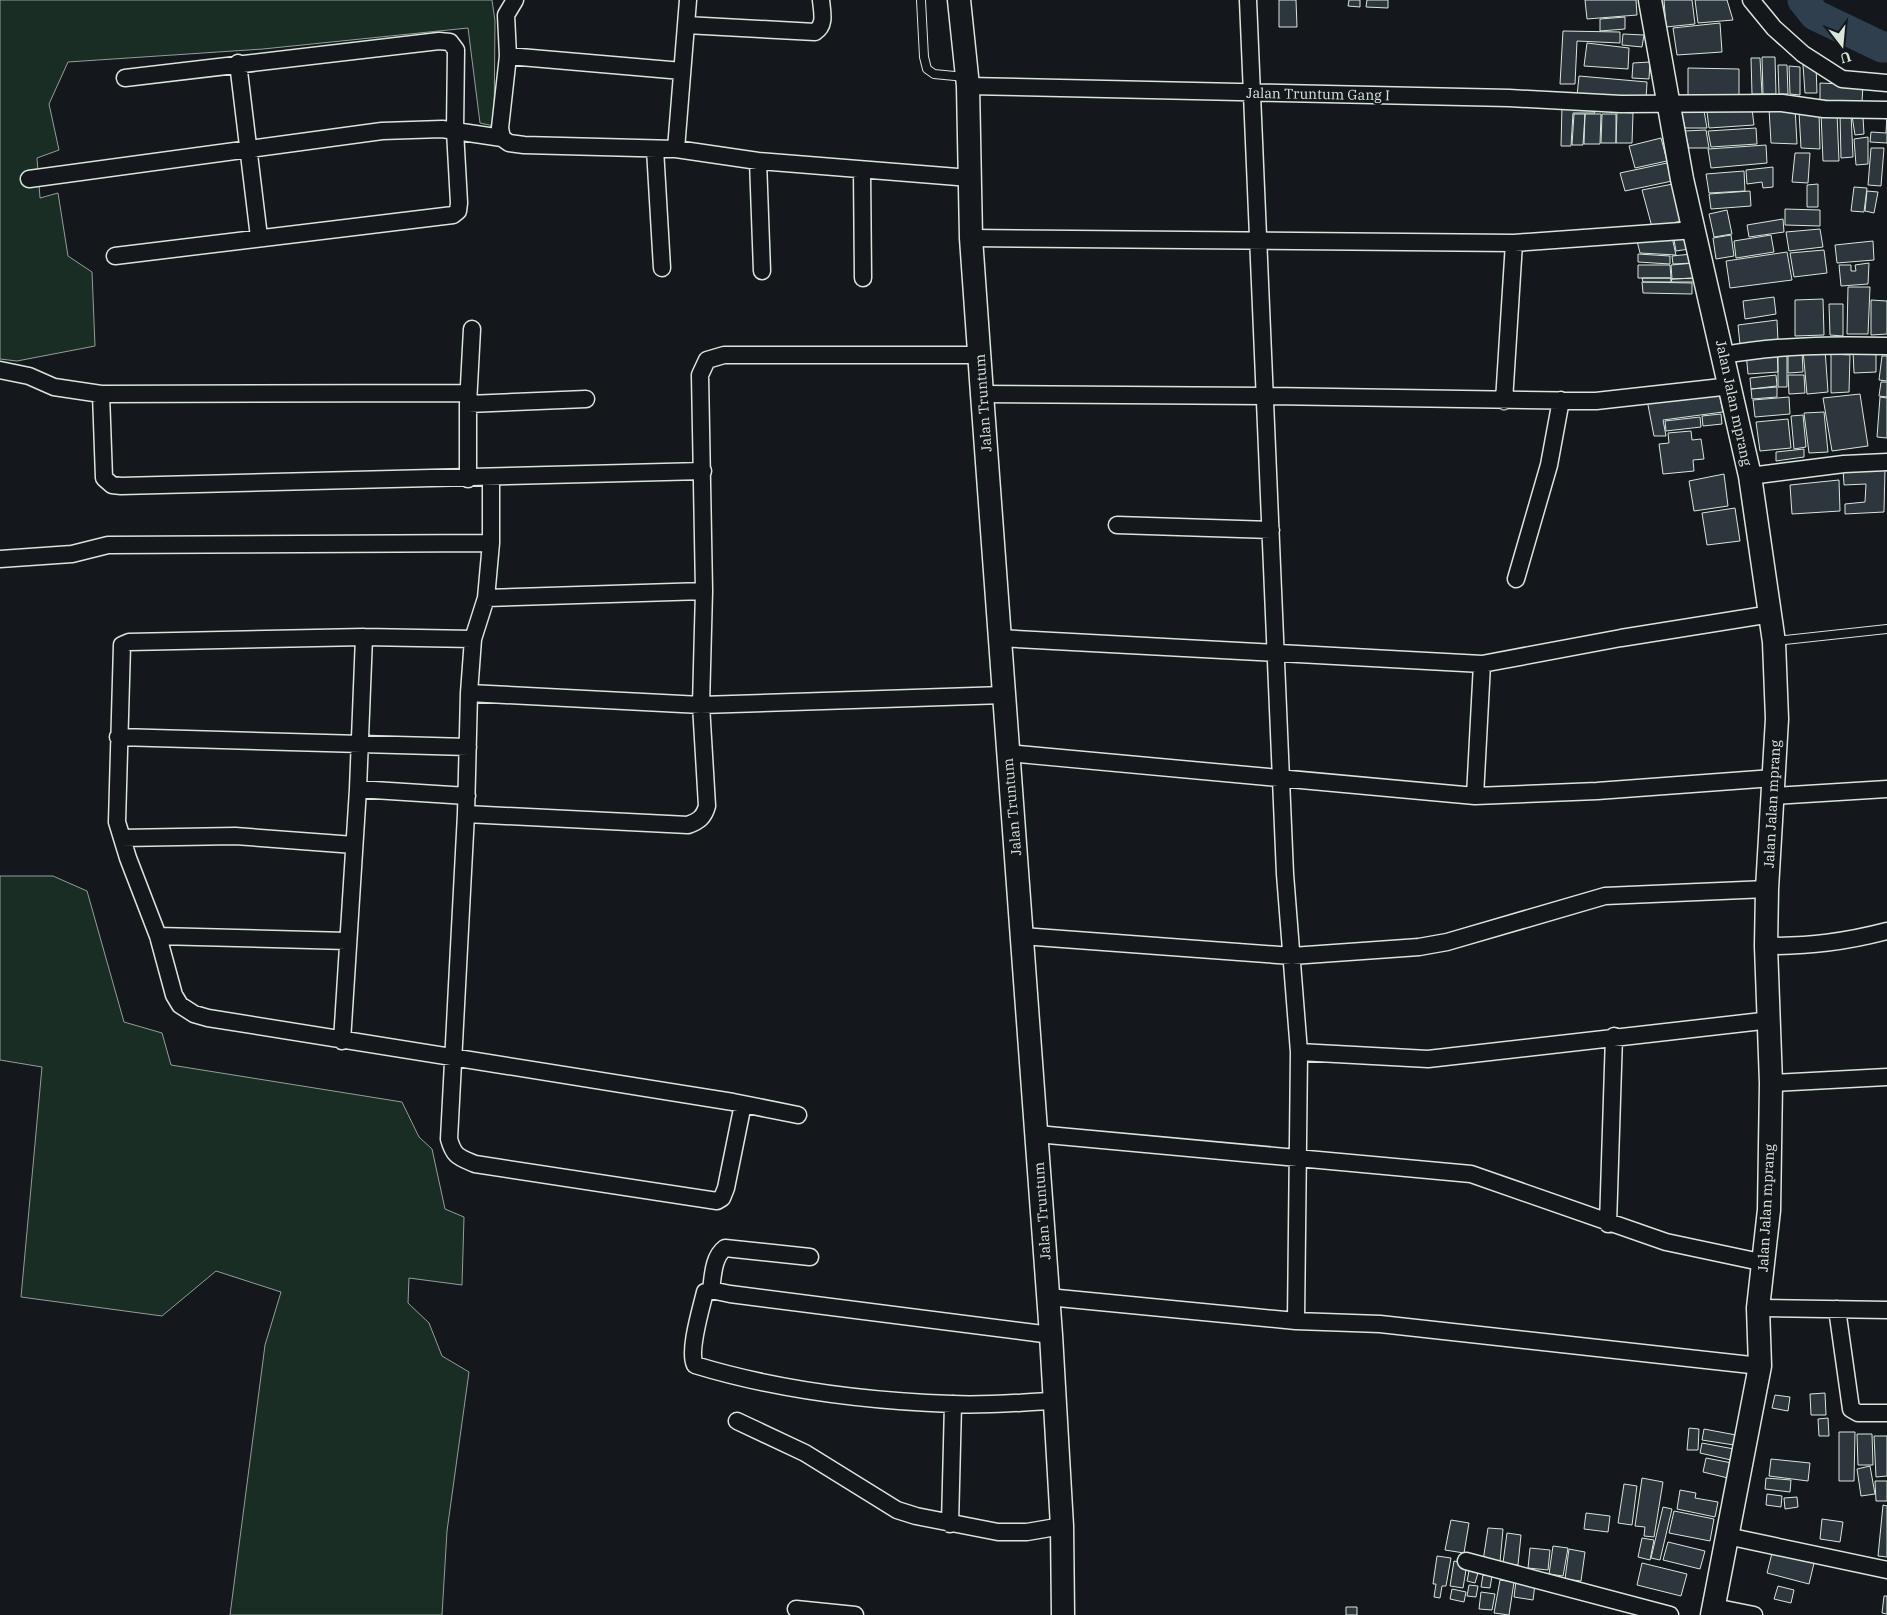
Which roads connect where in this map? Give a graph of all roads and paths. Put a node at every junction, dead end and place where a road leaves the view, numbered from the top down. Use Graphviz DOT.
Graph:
graph roads {
  1 [pos="515,0"];
  2 [pos="688,0"];
  3 [pos="821,0"];
  4 [pos="921,0"];
  5 [pos="959,0"];
  6 [pos="1248,0"];
  7 [pos="1650,0"];
  8 [pos="1751,0"];
  9 [pos="686,25"];
  10 [pos="508,56"];
  11 [pos="238,63"];
  12 [pos="682,71"];
  13 [pos="124,78"];
  14 [pos="968,82"];
  15 [pos="1887,82"];
  16 [pos="1254,94"];
  17 [pos="1668,104"];
  18 [pos="1887,110"];
  19 [pos="455,131"];
  20 [pos="502,138"];
  21 [pos="655,149"];
  22 [pos="676,149"];
  23 [pos="248,150"];
  24 [pos="758,162"];
  25 [pos="862,170"];
  26 [pos="970,178"];
  27 [pos="29,179"];
  28 [pos="1695,230"];
  29 [pos="259,237"];
  30 [pos="971,238"];
  31 [pos="1258,242"];
  32 [pos="1514,243"];
  33 [pos="115,256"];
  34 [pos="662,268"];
  35 [pos="762,271"];
  36 [pos="863,278"];
  37 [pos="472,329"];
  38 [pos="1887,346"];
  39 [pos="1724,354"];
  40 [pos="980,360"];
  41 [pos="0,370"];
  42 [pos="1731,386"];
  43 [pos="101,394"];
  44 [pos="982,394"];
  45 [pos="1265,396"];
  46 [pos="468,399"];
  47 [pos="586,399"];
  48 [pos="1561,400"];
  49 [pos="1504,401"];
  50 [pos="1887,462"];
  51 [pos="703,471"];
  52 [pos="1750,476"];
  53 [pos="491,478"];
  54 [pos="468,479"];
  55 [pos="1117,525"];
  56 [pos="1271,530"];
  57 [pos="491,543"];
  58 [pos="0,559"];
  59 [pos="1516,580"];
  60 [pos="704,591"];
  61 [pos="486,598"];
  62 [pos="1771,614"];
  63 [pos="1887,629"];
  64 [pos="364,637"];
  65 [pos="999,638"];
  66 [pos="473,639"];
  67 [pos="1774,642"];
  68 [pos="1276,654"];
  69 [pos="1482,664"];
  70 [pos="469,693"];
  71 [pos="1004,695"];
  72 [pos="701,705"];
  73 [pos="118,737"];
  74 [pos="361,743"];
  75 [pos="468,747"];
  76 [pos="1007,753"];
  77 [pos="1282,778"];
  78 [pos="1773,787"];
  79 [pos="358,789"];
  80 [pos="1887,789"];
  81 [pos="467,796"];
  82 [pos="1475,796"];
  83 [pos="466,814"];
  84 [pos="122,838"];
  85 [pos="354,845"];
  86 [pos="1767,889"];
  87 [pos="1887,930"];
  88 [pos="158,936"];
  89 [pos="1022,936"];
  90 [pos="347,941"];
  91 [pos="1766,946"];
  92 [pos="1292,956"];
  93 [pos="1771,1020"];
  94 [pos="1614,1036"];
  95 [pos="342,1041"];
  96 [pos="1299,1052"];
  97 [pos="454,1059"];
  98 [pos="1887,1077"];
  99 [pos="1772,1084"];
  100 [pos="743,1104"];
  101 [pos="798,1115"];
  102 [pos="1036,1134"];
  103 [pos="1298,1157"];
  104 [pos="1608,1224"];
  105 [pos="810,1257"];
  106 [pos="1765,1262"];
  107 [pos="711,1290"];
  108 [pos="1048,1297"];
  109 [pos="1758,1308"];
  110 [pos="1837,1309"];
  111 [pos="1887,1310"];
  112 [pos="1296,1321"];
  113 [pos="1051,1335"];
  114 [pos="1760,1366"];
  115 [pos="1055,1401"];
  116 [pos="953,1404"];
  117 [pos="1887,1413"];
  118 [pos="736,1421"];
  119 [pos="950,1524"];
  120 [pos="1062,1526"];
  121 [pos="1728,1536"];
  122 [pos="1466,1561"];
  123 [pos="1887,1570"];
  124 [pos="796,1609"];
  125 [pos="1713,1611"];
  126 [pos="856,1615"];
  127 [pos="1063,1615"];
  128 [pos="1670,1615"];
  129 [pos="1754,1615"];
  1 -- 10 [label="street"];
  2 -- 9 [label="street"];
  3 -- 9 [label="street"];
  4 -- 14 [label="lane"];
  5 -- 14 [label="street, Jalan Truntum"];
  6 -- 16 [label="street"];
  7 -- 17 [label="street, Jalan Jalan mprang"];
  8 -- 15 [label="street"];
  9 -- 12 [label="street"];
  10 -- 12 [label="street"];
  10 -- 20 [label="street"];
  11 -- 13 [label="street"];
  11 -- 19 [label="street"];
  11 -- 23 [label="street"];
  12 -- 22 [label="street"];
  14 -- 16 [label="street, Jalan Truntum Gang I"];
  14 -- 26 [label="street, Jalan Truntum"];
  16 -- 17 [label="street, Jalan Truntum Gang I"];
  16 -- 31 [label="street"];
  17 -- 18 [label="street, Jalan Truntum Gang I"];
  17 -- 28 [label="street, Jalan Jalan mprang"];
  19 -- 20 [label="street"];
  19 -- 23 [label="street"];
  19 -- 29 [label="street"];
  20 -- 21 [label="street"];
  21 -- 22 [label="street"];
  21 -- 34 [label="street"];
  22 -- 24 [label="street"];
  23 -- 27 [label="street"];
  23 -- 29 [label="street"];
  24 -- 25 [label="street"];
  24 -- 35 [label="street"];
  25 -- 26 [label="street"];
  25 -- 36 [label="street"];
  26 -- 30 [label="street, Jalan Truntum"];
  28 -- 32 [label="street"];
  28 -- 39 [label="street, Jalan Jalan mprang"];
  29 -- 33 [label="street"];
  30 -- 31 [label="street"];
  30 -- 40 [label="street, Jalan Truntum"];
  31 -- 32 [label="street"];
  31 -- 45 [label="street"];
  32 -- 49 [label="street"];
  37 -- 46 [label="street"];
  38 -- 39 [label="street"];
  39 -- 42 [label="street, Jalan Jalan mprang"];
  40 -- 44 [label="street, Jalan Truntum"];
  40 -- 51 [label="street"];
  41 -- 43 [label="street"];
  42 -- 48 [label="street"];
  42 -- 52 [label="street, Jalan Jalan mprang"];
  43 -- 46 [label="street"];
  43 -- 54 [label="street"];
  44 -- 45 [label="street"];
  44 -- 65 [label="street, Jalan Truntum"];
  45 -- 49 [label="street"];
  45 -- 56 [label="street"];
  46 -- 47 [label="street"];
  46 -- 54 [label="street"];
  48 -- 49 [label="street"];
  48 -- 59 [label="street"];
  50 -- 52 [label="street"];
  51 -- 53 [label="street"];
  51 -- 60 [label="street"];
  52 -- 62 [label="street, Jalan Jalan mprang"];
  53 -- 54 [label="street"];
  53 -- 57 [label="street"];
  55 -- 56 [label="street"];
  56 -- 68 [label="street"];
  57 -- 58 [label="street"];
  57 -- 61 [label="street"];
  60 -- 61 [label="street"];
  60 -- 72 [label="street"];
  61 -- 66 [label="street"];
  62 -- 67 [label="street, Jalan Jalan mprang"];
  62 -- 69 [label="street"];
  63 -- 67 [label="lane"];
  64 -- 66 [label="street"];
  64 -- 73 [label="street"];
  64 -- 74 [label="street"];
  65 -- 68 [label="street"];
  65 -- 71 [label="street, Jalan Truntum"];
  66 -- 70 [label="street"];
  67 -- 78 [label="street, Jalan Jalan mprang"];
  68 -- 69 [label="street"];
  68 -- 77 [label="street"];
  69 -- 82 [label="street"];
  70 -- 72 [label="street"];
  70 -- 75 [label="street"];
  71 -- 72 [label="street"];
  71 -- 76 [label="street, Jalan Truntum"];
  72 -- 83 [label="street"];
  73 -- 74 [label="street"];
  73 -- 84 [label="street"];
  74 -- 75 [label="street"];
  74 -- 79 [label="street"];
  75 -- 81 [label="street"];
  76 -- 77 [label="street"];
  76 -- 89 [label="street, Jalan Truntum"];
  77 -- 82 [label="street"];
  77 -- 92 [label="street"];
  78 -- 80 [label="street"];
  78 -- 82 [label="street"];
  78 -- 86 [label="street, Jalan Jalan mprang"];
  79 -- 81 [label="street"];
  79 -- 85 [label="street"];
  81 -- 83 [label="street"];
  83 -- 97 [label="street"];
  84 -- 85 [label="street"];
  84 -- 88 [label="street"];
  85 -- 90 [label="street"];
  86 -- 91 [label="street, Jalan Jalan mprang"];
  86 -- 92 [label="street"];
  87 -- 91 [label="street"];
  88 -- 90 [label="street"];
  88 -- 95 [label="street"];
  89 -- 92 [label="street"];
  89 -- 102 [label="street, Jalan Truntum"];
  90 -- 95 [label="street"];
  91 -- 93 [label="street, Jalan Jalan mprang"];
  92 -- 96 [label="street"];
  93 -- 94 [label="street"];
  93 -- 99 [label="street, Jalan Jalan mprang"];
  94 -- 96 [label="street"];
  94 -- 104 [label="street"];
  95 -- 97 [label="street"];
  96 -- 103 [label="street"];
  97 -- 100 [label="street"];
  97 -- 100 [label="street"];
  98 -- 99 [label="street"];
  99 -- 106 [label="street, Jalan Jalan mprang"];
  100 -- 101 [label="street"];
  102 -- 103 [label="street"];
  102 -- 108 [label="street, Jalan Truntum"];
  103 -- 104 [label="street"];
  103 -- 112 [label="street"];
  104 -- 106 [label="street"];
  105 -- 107 [label="street"];
  106 -- 109 [label="street, Jalan Jalan mprang"];
  107 -- 113 [label="street"];
  107 -- 116 [label="street"];
  108 -- 112 [label="street"];
  108 -- 113 [label="street, Jalan Truntum"];
  109 -- 110 [label="street"];
  109 -- 114 [label="street, Jalan Jalan mprang"];
  110 -- 111 [label="street"];
  110 -- 117 [label="street"];
  112 -- 114 [label="street"];
  113 -- 115 [label="street, Jalan Truntum"];
  114 -- 121 [label="street, Jalan Jalan mprang"];
  115 -- 116 [label="street"];
  115 -- 120 [label="street, Jalan Truntum"];
  116 -- 119 [label="street"];
  118 -- 119 [label="street"];
  119 -- 120 [label="street"];
  120 -- 127 [label="street, Jalan Truntum"];
  121 -- 123 [label="street"];
  121 -- 125 [label="street, Jalan Jalan mprang"];
  122 -- 128 [label="street"];
  124 -- 126 [label="street"];
  125 -- 129 [label="street"];
}
